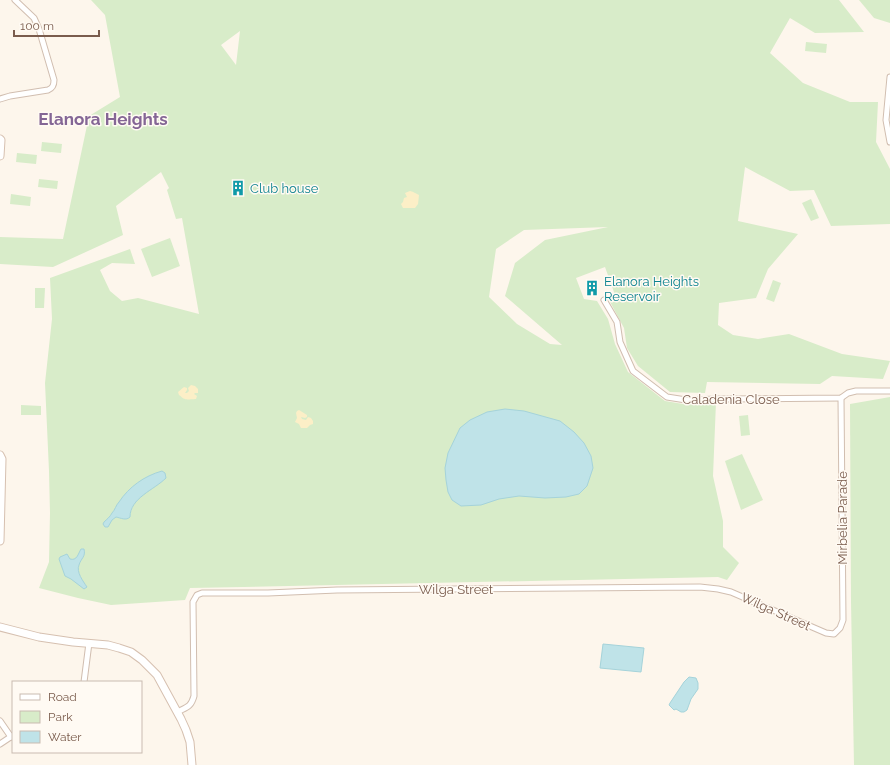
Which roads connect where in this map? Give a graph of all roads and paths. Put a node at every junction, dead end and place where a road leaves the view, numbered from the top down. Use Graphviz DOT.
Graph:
graph roads {
  1 [pos="15,0"];
  2 [pos="890,77"];
  3 [pos="0,99"];
  4 [pos="0,138"];
  5 [pos="890,142"];
  6 [pos="0,156"];
  7 [pos="604,300"];
  8 [pos="890,391"];
  9 [pos="841,398"];
  10 [pos="0,455"];
  11 [pos="0,493"];
  12 [pos="0,540"];
  13 [pos="0,627"];
  14 [pos="834,634"];
  15 [pos="89,643"];
  16 [pos="84,681"];
  17 [pos="177,712"];
  18 [pos="0,721"];
  19 [pos="12,736"];
  20 [pos="0,744"];
  21 [pos="192,765"];
  1 -- 3 [label="street"];
  2 -- 5 [label="street"];
  4 -- 6 [label="main road"];
  7 -- 9 [label="street, Caladenia Close"];
  8 -- 9 [label="street, Caladenia Close"];
  9 -- 14 [label="street, Mirbelia Parade"];
  10 -- 11 [label="main road"];
  11 -- 12 [label="main road"];
  13 -- 15 [label="main road"];
  14 -- 17 [label="street, Wilga Street"];
  15 -- 16 [label="street"];
  15 -- 17 [label="main road"];
  17 -- 21 [label="main road"];
  18 -- 19 [label="street"];
  19 -- 20 [label="street"];
}
